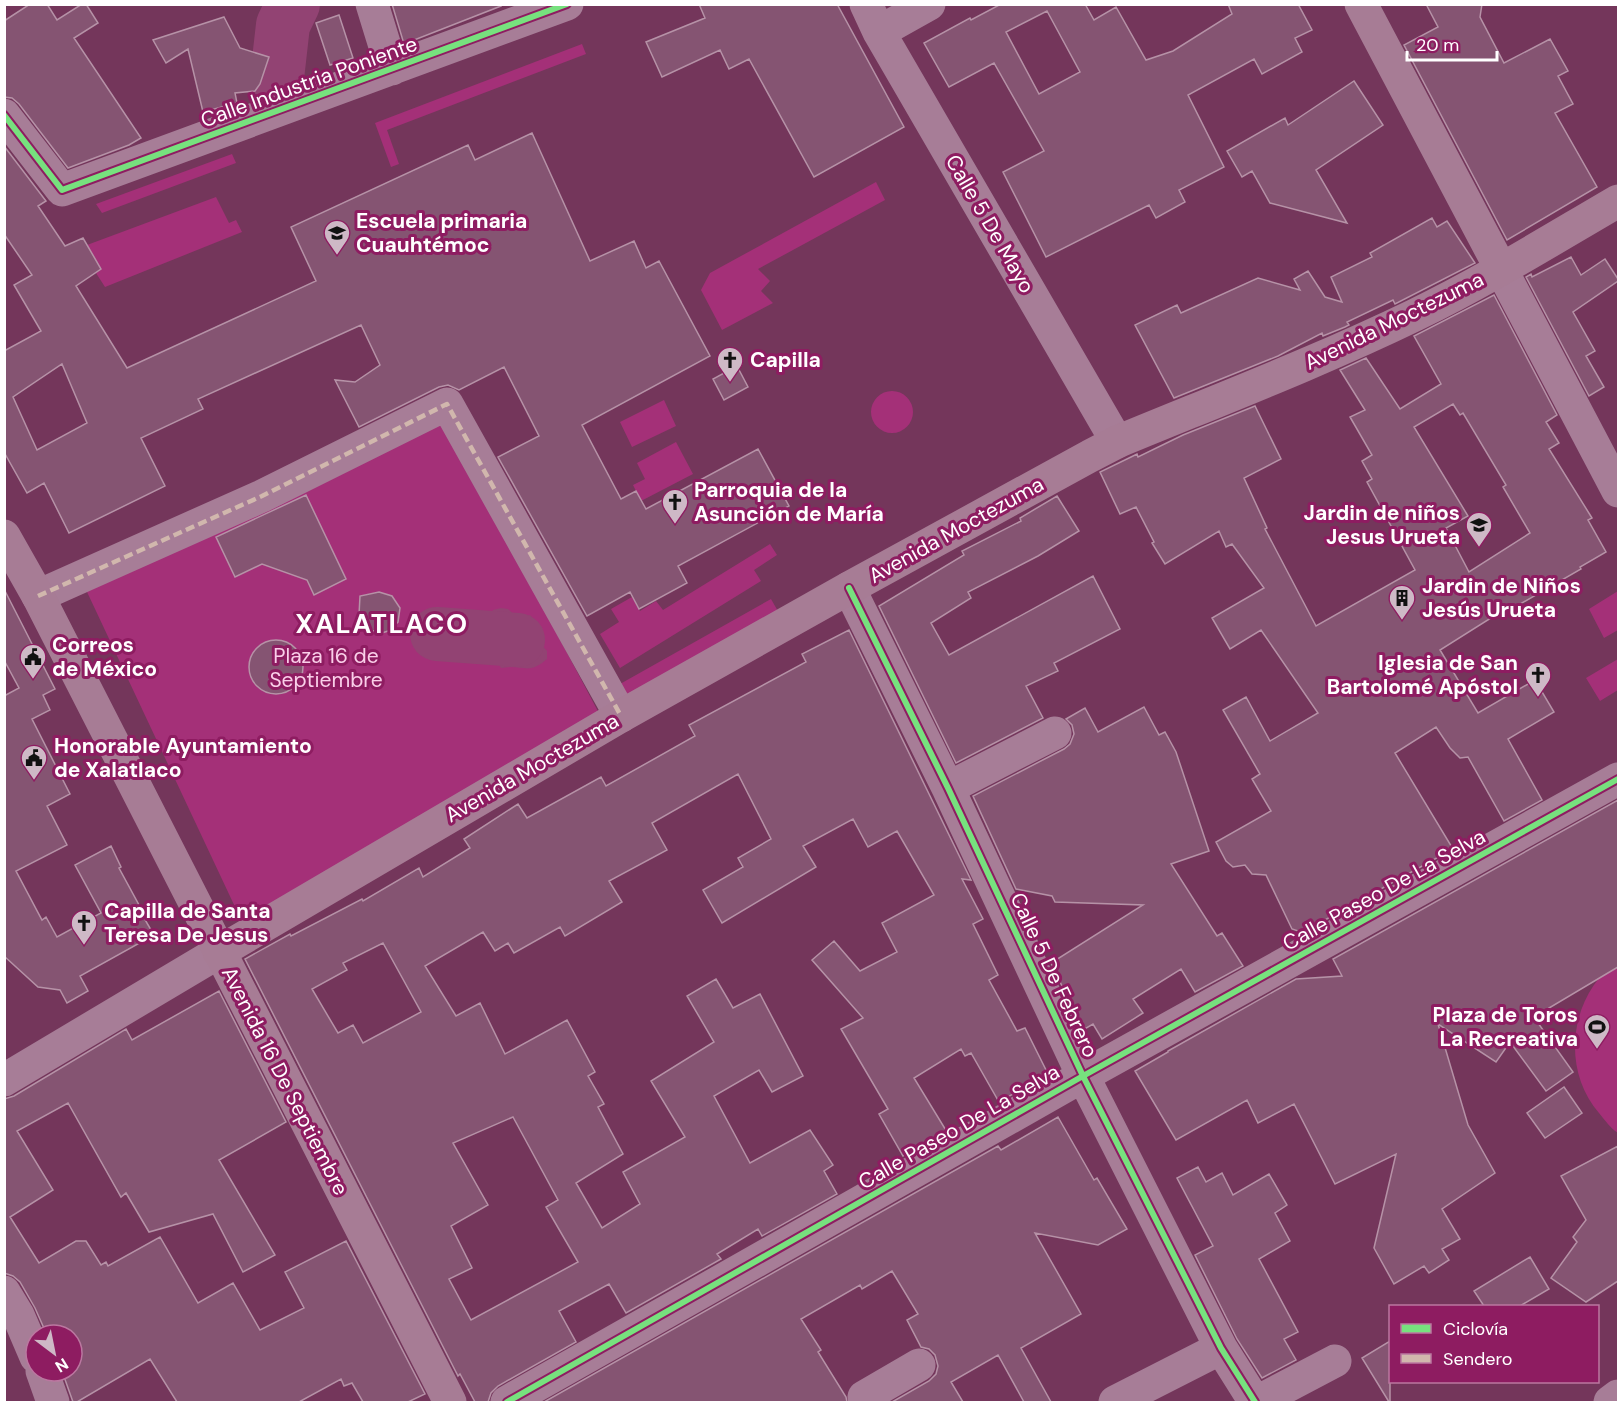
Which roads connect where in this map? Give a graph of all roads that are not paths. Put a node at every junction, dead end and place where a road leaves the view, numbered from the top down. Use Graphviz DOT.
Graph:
graph roads {
  1 [pos="372,4"];
  2 [pos="567,4"];
  3 [pos="929,4"];
  4 [pos="1360,4"];
  5 [pos="872,18"];
  6 [pos="392,69"];
  7 [pos="4,115"];
  8 [pos="1618,201"];
  9 [pos="1501,269"];
  10 [pos="1117,442"];
  11 [pos="1618,491"];
  12 [pos="4,536"];
  13 [pos="849,588"];
  14 [pos="38,596"];
  15 [pos="621,716"];
  16 [pos="1054,733"];
  17 [pos="1618,779"];
  18 [pos="948,788"];
  19 [pos="219,952"];
  20 [pos="1083,1076"];
  21 [pos="4,1080"];
  22 [pos="4,1292"];
  23 [pos="24,1328"];
  24 [pos="1221,1348"];
  25 [pos="1335,1361"];
  26 [pos="919,1365"];
  27 [pos="46,1383"];
  28 [pos="1618,1396"];
  29 [pos="53,1402"];
  30 [pos="450,1402"];
  31 [pos="507,1402"];
  32 [pos="868,1402"];
  33 [pos="1115,1402"];
  34 [pos="1256,1402"];
  35 [pos="1610,1402"];
  1 -- 6 [label="street"];
  2 -- 6 [label="street, Calle Industria Poniente"];
  3 -- 5 [label="street"];
  4 -- 9 [label="main road"];
  5 -- 10 [label="street, Calle 5 De Mayo"];
  6 -- 7 [label="street, Calle Industria Poniente"];
  8 -- 9 [label="main road, Avenida Moctezuma"];
  9 -- 10 [label="main road, Avenida Moctezuma"];
  9 -- 11 [label="street"];
  10 -- 13 [label="main road, Avenida Moctezuma"];
  12 -- 14 [label="main road, Avenida 16 De Septiembre"];
  13 -- 15 [label="main road, Avenida Moctezuma"];
  13 -- 18 [label="street, Calle 5 De Febrero"];
  14 -- 15 [label="street"];
  14 -- 19 [label="main road, Avenida 16 De Septiembre"];
  15 -- 19 [label="main road, Avenida Moctezuma"];
  16 -- 18 [label="street"];
  17 -- 20 [label="street, Calle Paseo De La Selva"];
  18 -- 20 [label="street, Calle 5 De Febrero"];
  19 -- 21 [label="street"];
  19 -- 30 [label="main road, Avenida 16 De Septiembre"];
  20 -- 24 [label="street, Calle 5 De Febrero"];
  20 -- 31 [label="street, Calle Paseo De La Selva"];
  22 -- 23 [label="street"];
  24 -- 33 [label="street"];
  24 -- 34 [label="street, Calle 5 De Febrero"];
  25 -- 34 [label="street"];
  26 -- 32 [label="street"];
  27 -- 29 [label="street"];
  28 -- 35 [label="street"];
}
